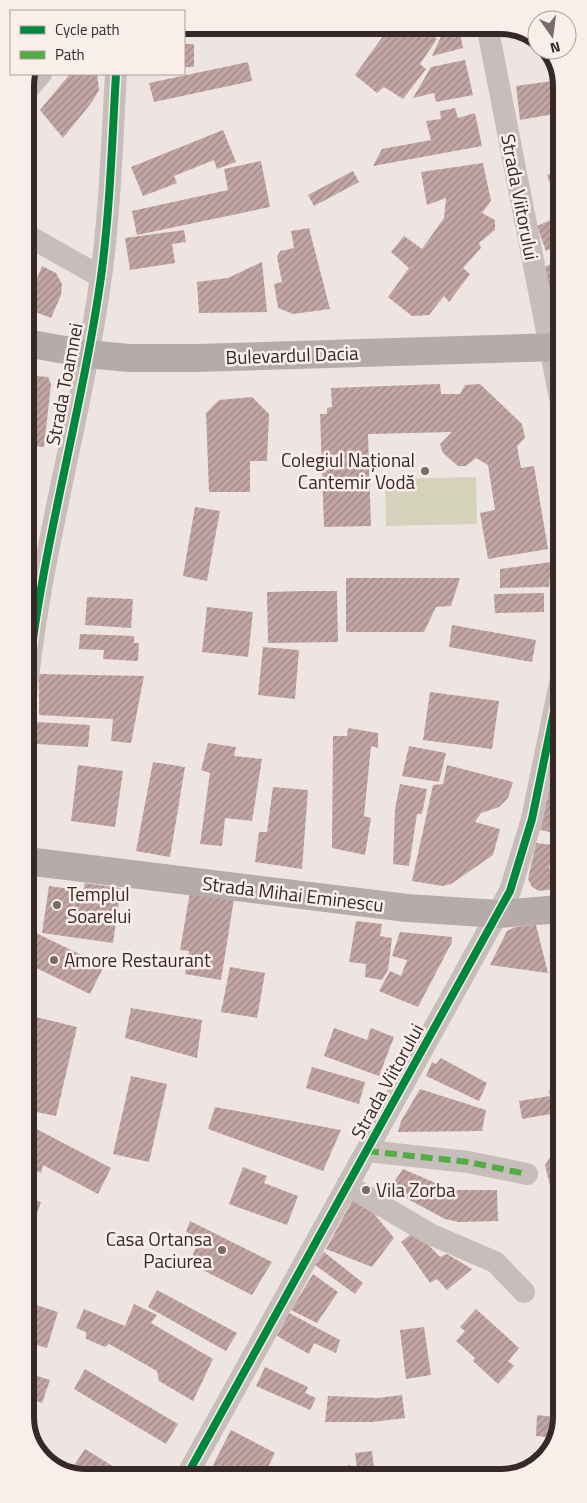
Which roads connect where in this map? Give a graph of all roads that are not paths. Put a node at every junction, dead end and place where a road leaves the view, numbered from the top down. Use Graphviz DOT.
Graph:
graph roads {
  1 [pos="489,34"];
  2 [pos="116,75"];
  3 [pos="34,239"];
  4 [pos="101,277"];
  5 [pos="553,338"];
  6 [pos="34,344"];
  7 [pos="553,347"];
  8 [pos="87,354"];
  9 [pos="34,628"];
  10 [pos="553,717"];
  11 [pos="34,862"];
  12 [pos="553,910"];
  13 [pos="499,914"];
  14 [pos="367,1151"];
  15 [pos="527,1174"];
  16 [pos="347,1185"];
  17 [pos="524,1292"];
  18 [pos="190,1469"];
  1 -- 5 [label="street, Strada Viitorului"];
  2 -- 4 [label="street, Strada Toamnei"];
  3 -- 4 [label="street"];
  4 -- 8 [label="street, Strada Toamnei"];
  6 -- 8 [label="main road, Bulevardul Dacia"];
  7 -- 8 [label="main road, Bulevardul Dacia"];
  8 -- 9 [label="street, Strada Toamnei"];
  10 -- 13 [label="street, Strada Viitorului"];
  11 -- 13 [label="main road, Strada Mihai Eminescu"];
  12 -- 13 [label="main road, Strada Mihai Eminescu"];
  13 -- 14 [label="street, Strada Viitorului"];
  14 -- 15 [label="street"];
  14 -- 16 [label="street, Strada Viitorului"];
  16 -- 17 [label="street"];
  16 -- 18 [label="street, Strada Viitorului"];
}
